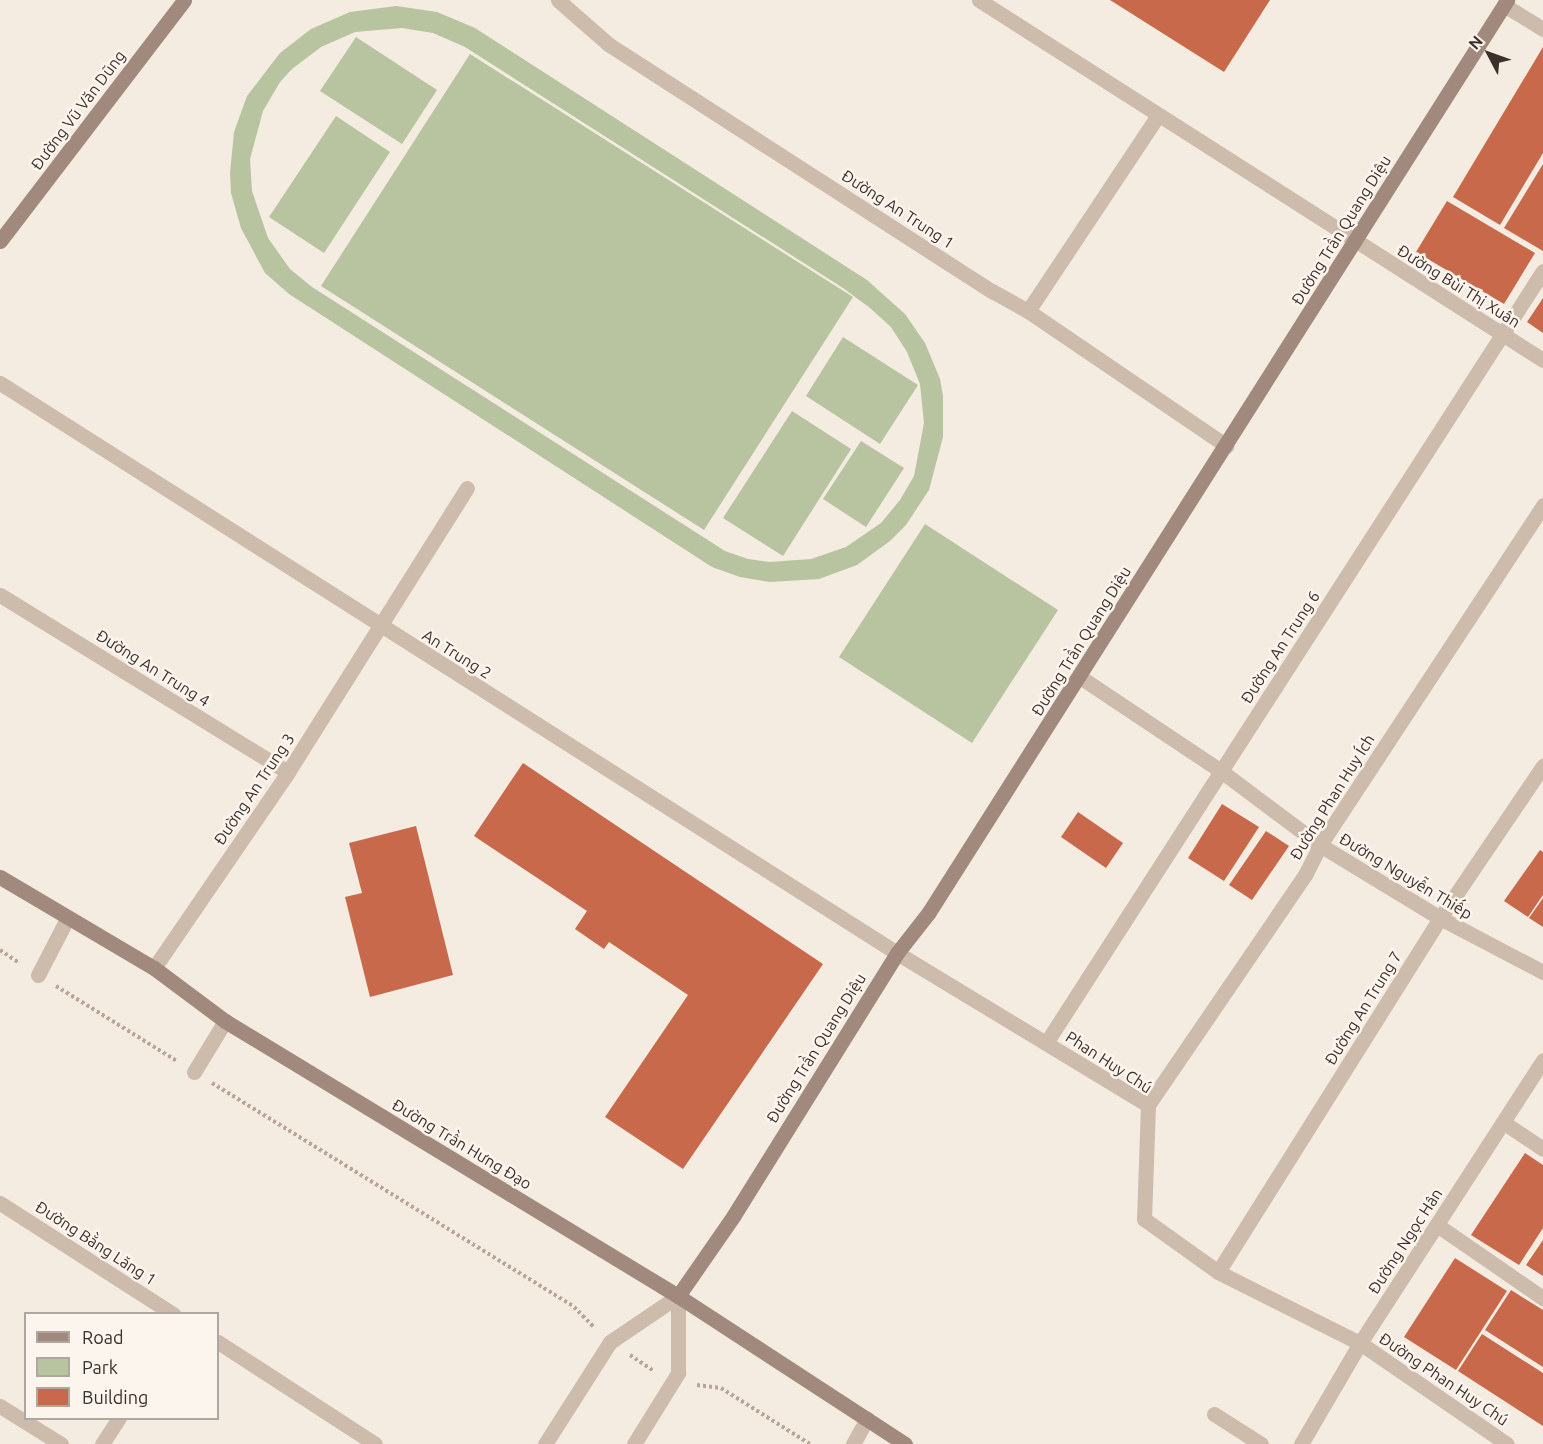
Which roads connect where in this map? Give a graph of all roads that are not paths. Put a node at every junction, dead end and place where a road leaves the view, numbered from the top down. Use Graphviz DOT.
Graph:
graph roads {
  1 [pos="184,0"];
  2 [pos="558,0"];
  3 [pos="979,0"];
  4 [pos="1505,2"];
  5 [pos="1543,29"];
  6 [pos="1158,115"];
  7 [pos="0,242"];
  8 [pos="1355,242"];
  9 [pos="1543,271"];
  10 [pos="1028,311"];
  11 [pos="1504,336"];
  12 [pos="1543,360"];
  13 [pos="0,383"];
  14 [pos="1227,446"];
  15 [pos="467,488"];
  16 [pos="1543,505"];
  17 [pos="0,595"];
  18 [pos="380,626"];
  19 [pos="1080,677"];
  20 [pos="1543,766"];
  21 [pos="1221,771"];
  22 [pos="288,772"];
  23 [pos="1320,845"];
  24 [pos="0,877"];
  25 [pos="1440,918"];
  26 [pos="67,919"];
  27 [pos="897,953"];
  28 [pos="154,968"];
  29 [pos="1543,972"];
  30 [pos="38,975"];
  31 [pos="225,1021"];
  32 [pos="1046,1043"];
  33 [pos="1543,1060"];
  34 [pos="194,1072"];
  35 [pos="1148,1106"];
  36 [pos="1503,1122"];
  37 [pos="1543,1149"];
  38 [pos="0,1203"];
  39 [pos="1437,1225"];
  40 [pos="1218,1272"];
  41 [pos="678,1296"];
  42 [pos="1543,1298"];
  43 [pos="170,1312"];
  44 [pos="219,1343"];
  45 [pos="1360,1343"];
  46 [pos="0,1406"];
  47 [pos="1214,1414"];
  48 [pos="867,1419"];
  49 [pos="118,1420"];
  50 [pos="61,1444"];
  51 [pos="102,1444"];
  52 [pos="375,1444"];
  53 [pos="545,1444"];
  54 [pos="634,1444"];
  55 [pos="853,1444"];
  56 [pos="905,1444"];
  57 [pos="1261,1444"];
  58 [pos="1301,1444"];
  59 [pos="1508,1444"];
  1 -- 7 [label="street, Đường Vũ Văn Dũng"];
  2 -- 10 [label="street, Đường An Trung 1"];
  3 -- 6 [label="street"];
  4 -- 5 [label="street"];
  4 -- 8 [label="street, Đường Trần Quang Diệu"];
  6 -- 8 [label="street"];
  6 -- 10 [label="street"];
  8 -- 11 [label="street, Đường Bùi Thị Xuân"];
  8 -- 14 [label="street, Đường Trần Quang Diệu"];
  9 -- 11 [label="street, Đường An Trung 6"];
  10 -- 14 [label="street, Đường An Trung 1"];
  11 -- 12 [label="street, Đường Bùi Thị Xuân"];
  11 -- 21 [label="street, Đường An Trung 6"];
  13 -- 18 [label="street, An Trung 2"];
  14 -- 19 [label="street, Đường Trần Quang Diệu"];
  15 -- 18 [label="street, Đường An Trung 3"];
  16 -- 23 [label="street, Đường Phan Huy Ích"];
  17 -- 22 [label="street, Đường An Trung 4"];
  18 -- 22 [label="street, Đường An Trung 3"];
  18 -- 27 [label="street, An Trung 2"];
  19 -- 21 [label="street, Đường Nguyễn Thiếp"];
  19 -- 27 [label="street, Đường Trần Quang Diệu"];
  20 -- 25 [label="street, Đường An Trung 7"];
  21 -- 23 [label="street, Đường Nguyễn Thiếp"];
  21 -- 32 [label="street, Đường An Trung 6"];
  22 -- 28 [label="street, Đường An Trung 3"];
  23 -- 25 [label="street, Đường Nguyễn Thiếp"];
  23 -- 35 [label="street, Đường Phan Huy Ích"];
  24 -- 26 [label="street, Đường Trần Hưng Đạo"];
  25 -- 29 [label="street, Đường Nguyễn Thiếp"];
  25 -- 40 [label="street, Đường An Trung 7"];
  26 -- 28 [label="street, Đường Trần Hưng Đạo"];
  26 -- 30 [label="street"];
  27 -- 32 [label="street, Phan Huy Chú"];
  27 -- 41 [label="street, Đường Trần Quang Diệu"];
  28 -- 31 [label="street, Đường Trần Hưng Đạo"];
  31 -- 34 [label="street"];
  31 -- 41 [label="street, Đường Trần Hưng Đạo"];
  32 -- 35 [label="street, Phan Huy Chú"];
  33 -- 36 [label="street, Đường Ngọc Hân"];
  35 -- 40 [label="street, Phan Huy Chú"];
  36 -- 37 [label="street"];
  36 -- 39 [label="street, Đường Ngọc Hân"];
  38 -- 43 [label="street, Đường Bằng Lăng 1"];
  39 -- 42 [label="street"];
  39 -- 45 [label="street, Đường Ngọc Hân"];
  40 -- 45 [label="street, Phan Huy Chú"];
  41 -- 48 [label="street, Đường Trần Hưng Đạo"];
  41 -- 53 [label="street"];
  41 -- 54 [label="street"];
  44 -- 52 [label="street"];
  45 -- 58 [label="street, Đường Ngọc Hân"];
  45 -- 59 [label="street, Đường Phan Huy Chú"];
  46 -- 50 [label="street"];
  47 -- 57 [label="street"];
  48 -- 55 [label="street"];
  48 -- 56 [label="street, Đường Trần Hưng Đạo"];
  49 -- 51 [label="street"];
}
